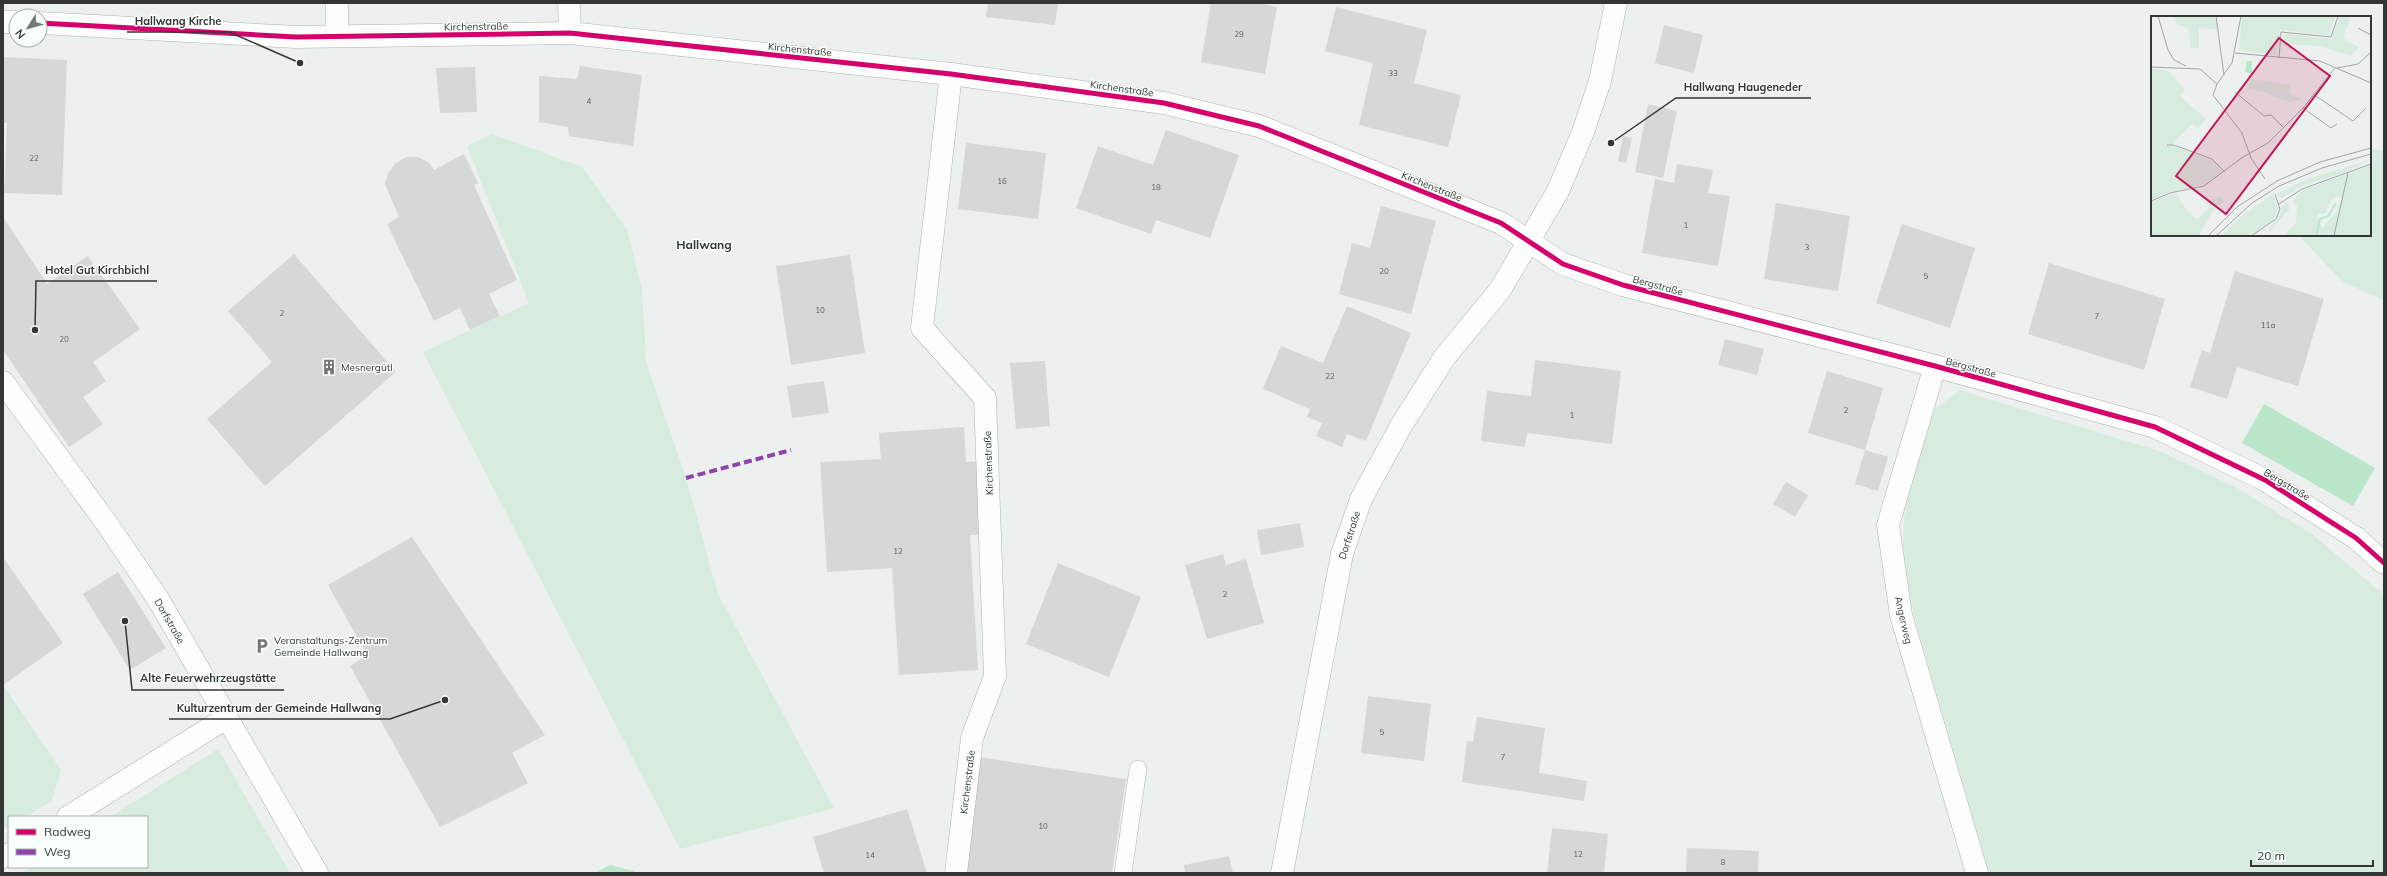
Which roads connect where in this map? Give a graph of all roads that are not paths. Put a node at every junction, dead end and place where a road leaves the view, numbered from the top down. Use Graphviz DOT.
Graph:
graph roads {
  1 [pos="337,3"];
  2 [pos="568,3"];
  3 [pos="1616,3"];
  4 [pos="48,23"];
  5 [pos="570,33"];
  6 [pos="337,36"];
  7 [pos="951,74"];
  8 [pos="1530,243"];
  9 [pos="1935,366"];
  10 [pos="3,382"];
  11 [pos="2384,563"];
  12 [pos="226,718"];
  13 [pos="1138,769"];
  14 [pos="70,816"];
  15 [pos="317,873"];
  16 [pos="956,873"];
  17 [pos="1122,873"];
  18 [pos="1282,873"];
  19 [pos="1976,873"];
  1 -- 6 [label="street"];
  2 -- 5 [label="street"];
  3 -- 8 [label="street, Dorfstraße"];
  4 -- 6 [label="street, Kirchenstraße"];
  5 -- 6 [label="street, Kirchenstraße"];
  5 -- 7 [label="street, Kirchenstraße"];
  7 -- 8 [label="street, Kirchenstraße"];
  7 -- 16 [label="street, Kirchenstraße"];
  8 -- 9 [label="street, Bergstraße"];
  8 -- 18 [label="street, Dorfstraße"];
  9 -- 11 [label="street, Bergstraße"];
  9 -- 19 [label="street, Angerweg"];
  10 -- 12 [label="street, Dorfstraße"];
  12 -- 14 [label="street"];
  12 -- 15 [label="street, Dorfstraße"];
  13 -- 17 [label="lane"];
}
